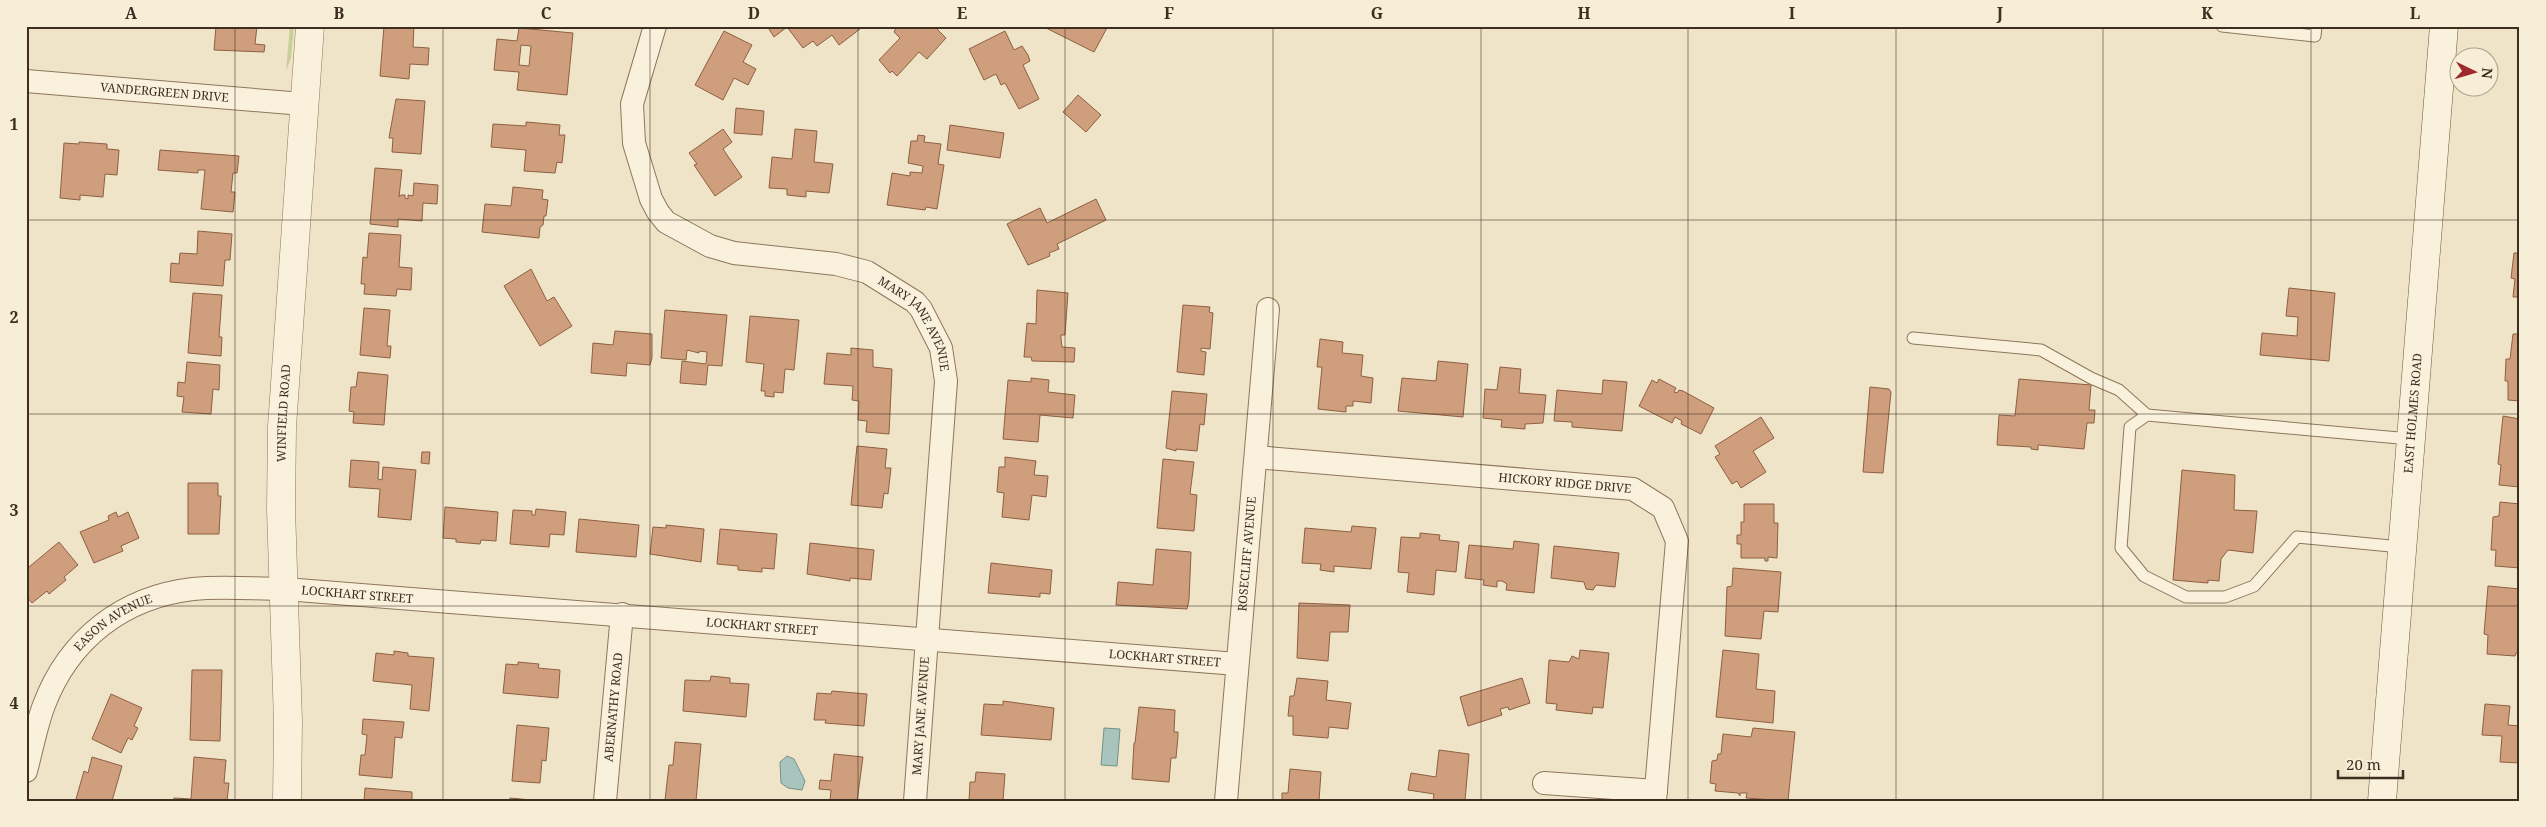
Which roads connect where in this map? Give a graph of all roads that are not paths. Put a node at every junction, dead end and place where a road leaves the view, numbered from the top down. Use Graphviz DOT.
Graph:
graph roads {
  1 [pos="310,26"];
  2 [pos="655,26"];
  3 [pos="2222,26"];
  4 [pos="2316,26"];
  5 [pos="2444,26"];
  6 [pos="26,81"];
  7 [pos="303,104"];
  8 [pos="1268,309"];
  9 [pos="1913,338"];
  10 [pos="2147,415"];
  11 [pos="2410,439"];
  12 [pos="1256,457"];
  13 [pos="2401,547"];
  14 [pos="285,589"];
  15 [pos="622,614"];
  16 [pos="927,641"];
  17 [pos="1237,664"];
  18 [pos="26,771"];
  19 [pos="1544,783"];
  20 [pos="1655,796"];
  21 [pos="287,801"];
  22 [pos="605,801"];
  23 [pos="915,801"];
  24 [pos="1226,801"];
  25 [pos="2382,801"];
  1 -- 7 [label="main road, WINFIELD ROAD"];
  2 -- 16 [label="street, MARY JANE AVENUE"];
  3 -- 4 [label="lane"];
  5 -- 11 [label="main road, EAST HOLMES ROAD"];
  6 -- 7 [label="street, VANDERGREEN DRIVE"];
  7 -- 14 [label="main road, WINFIELD ROAD"];
  8 -- 12 [label="street, ROSECLIFF AVENUE"];
  9 -- 10 [label="lane"];
  10 -- 11 [label="lane"];
  10 -- 13 [label="lane"];
  11 -- 13 [label="main road, EAST HOLMES ROAD"];
  12 -- 17 [label="street, ROSECLIFF AVENUE"];
  12 -- 20 [label="street, HICKORY RIDGE DRIVE"];
  13 -- 25 [label="main road, EAST HOLMES ROAD"];
  14 -- 15 [label="street, LOCKHART STREET"];
  14 -- 18 [label="street, EASON AVENUE"];
  14 -- 21 [label="main road, WINFIELD ROAD"];
  15 -- 16 [label="street, LOCKHART STREET"];
  15 -- 22 [label="street, ABERNATHY ROAD"];
  16 -- 17 [label="street, LOCKHART STREET"];
  16 -- 23 [label="street, MARY JANE AVENUE"];
  17 -- 24 [label="street, ROSECLIFF AVENUE"];
  19 -- 20 [label="street"];
}
